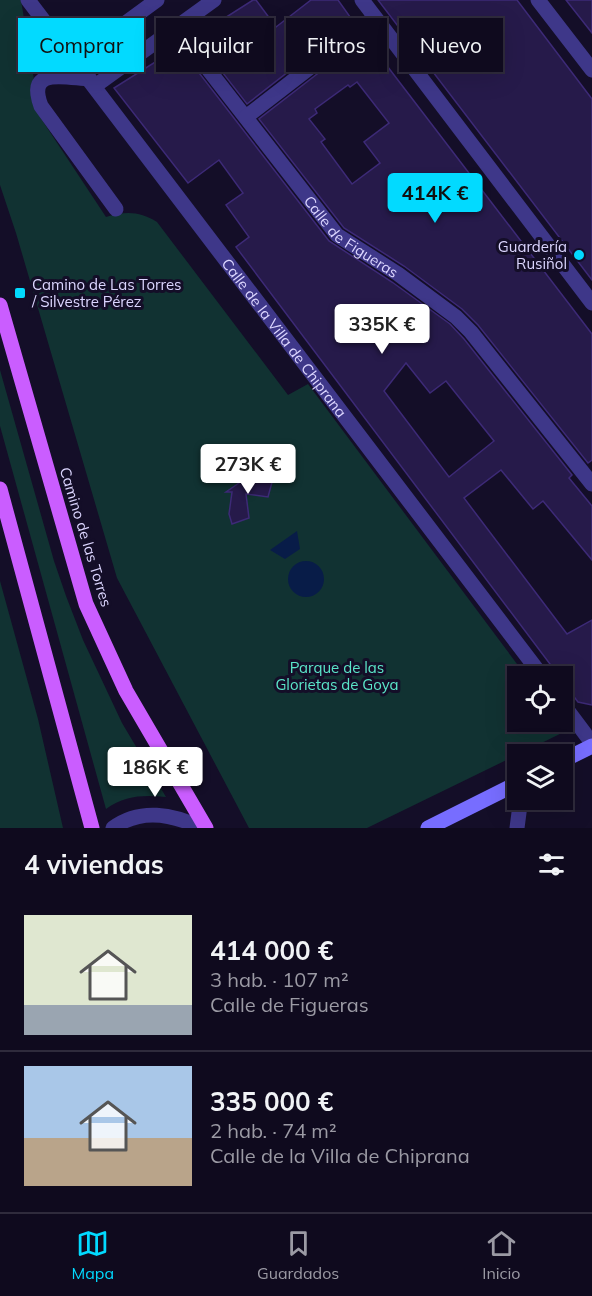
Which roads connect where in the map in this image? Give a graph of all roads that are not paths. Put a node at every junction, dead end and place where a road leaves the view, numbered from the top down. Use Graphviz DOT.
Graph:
graph roads {
  1 [pos="28,0"];
  2 [pos="157,0"];
  3 [pos="214,0"];
  4 [pos="362,0"];
  5 [pos="538,0"];
  6 [pos="42,18"];
  7 [pos="132,18"];
  8 [pos="190,18"];
  9 [pos="374,18"];
  10 [pos="387,35"];
  11 [pos="156,41"];
  12 [pos="592,70"];
  13 [pos="84,72"];
  14 [pos="211,72"];
  15 [pos="304,72"];
  16 [pos="93,83"];
  17 [pos="246,117"];
  18 [pos="116,209"];
  19 [pos="592,303"];
  20 [pos="0,305"];
  21 [pos="592,484"];
  22 [pos="0,489"];
  23 [pos="534,666"];
  24 [pos="573,719"];
  25 [pos="592,744"];
  26 [pos="573,754"];
  27 [pos="507,788"];
  28 [pos="519,810"];
  29 [pos="92,828"];
  30 [pos="113,828"];
  31 [pos="201,828"];
  32 [pos="206,828"];
  33 [pos="428,828"];
  34 [pos="517,828"];
  1 -- 6 [label="street, Calle de la Villa de Chiprana"];
  2 -- 7 [label="street"];
  3 -- 8 [label="street"];
  4 -- 9 [label="street"];
  5 -- 12 [label="street"];
  10 -- 19 [label="street"];
  11 -- 16 [label="street"];
  13 -- 16 [label="street, Calle de la Villa de Chiprana"];
  14 -- 17 [label="street, Calle de Figueras"];
  15 -- 17 [label="street"];
  16 -- 18 [label="street"];
  16 -- 23 [label="street, Calle de la Villa de Chiprana"];
  17 -- 21 [label="street, Calle de Figueras"];
  20 -- 32 [label="main road, Camino de las Torres"];
  22 -- 29 [label="main road"];
  24 -- 25 [label="street"];
  25 -- 26 [label="main road"];
  27 -- 33 [label="main road"];
  28 -- 34 [label="street"];
  30 -- 31 [label="street"];
}
